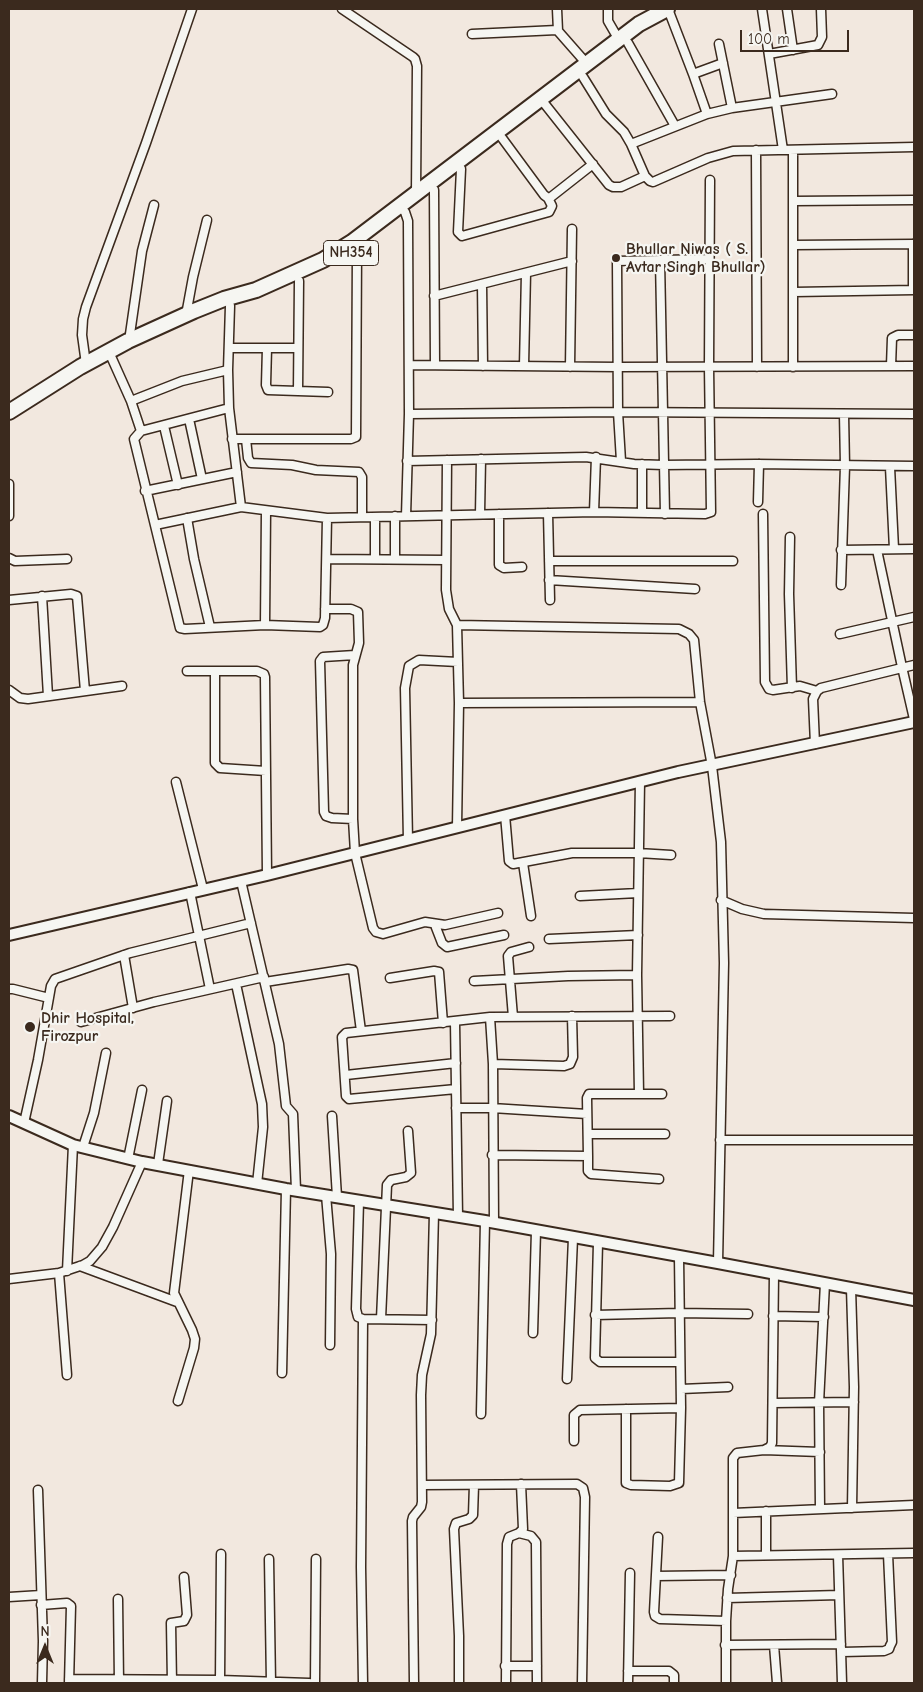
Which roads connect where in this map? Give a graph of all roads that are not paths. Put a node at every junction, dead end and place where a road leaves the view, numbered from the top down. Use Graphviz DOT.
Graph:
graph roads {
  1 [pos="192,9"];
  2 [pos="342,9"];
  3 [pos="557,9"];
  4 [pos="608,9"];
  5 [pos="668,9"];
  6 [pos="762,9"];
  7 [pos="787,9"];
  8 [pos="821,9"];
  9 [pos="557,30"];
  10 [pos="472,34"];
  11 [pos="624,42"];
  12 [pos="719,44"];
  13 [pos="793,50"];
  14 [pos="768,54"];
  15 [pos="723,63"];
  16 [pos="585,70"];
  17 [pos="693,74"];
  18 [pos="832,94"];
  19 [pos="543,102"];
  20 [pos="775,102"];
  21 [pos="732,108"];
  22 [pos="706,114"];
  23 [pos="675,126"];
  24 [pos="502,138"];
  25 [pos="631,144"];
  26 [pos="914,147"];
  27 [pos="756,150"];
  28 [pos="783,150"];
  29 [pos="793,150"];
  30 [pos="593,164"];
  31 [pos="460,169"];
  32 [pos="645,176"];
  33 [pos="710,180"];
  34 [pos="434,190"];
  35 [pos="416,193"];
  36 [pos="548,198"];
  37 [pos="914,200"];
  38 [pos="794,201"];
  39 [pos="154,206"];
  40 [pos="402,209"];
  41 [pos="208,220"];
  42 [pos="572,229"];
  43 [pos="914,244"];
  44 [pos="794,246"];
  45 [pos="357,249"];
  46 [pos="709,259"];
  47 [pos="660,260"];
  48 [pos="572,261"];
  49 [pos="526,273"];
  50 [pos="299,281"];
  51 [pos="482,284"];
  52 [pos="914,290"];
  53 [pos="794,292"];
  54 [pos="434,296"];
  55 [pos="230,306"];
  56 [pos="186,315"];
  57 [pos="914,335"];
  58 [pos="128,341"];
  59 [pos="229,348"];
  60 [pos="267,348"];
  61 [pos="298,348"];
  62 [pos="111,356"];
  63 [pos="86,364"];
  64 [pos="409,365"];
  65 [pos="435,365"];
  66 [pos="483,366"];
  67 [pos="524,366"];
  68 [pos="891,366"];
  69 [pos="914,366"];
  70 [pos="570,367"];
  71 [pos="618,367"];
  72 [pos="661,367"];
  73 [pos="709,367"];
  74 [pos="757,367"];
  75 [pos="793,367"];
  76 [pos="228,370"];
  77 [pos="298,391"];
  78 [pos="328,392"];
  79 [pos="131,401"];
  80 [pos="229,408"];
  81 [pos="9,412"];
  82 [pos="618,412"];
  83 [pos="663,413"];
  84 [pos="409,414"];
  85 [pos="709,414"];
  86 [pos="844,414"];
  87 [pos="914,414"];
  88 [pos="189,419"];
  89 [pos="9,423"];
  90 [pos="164,426"];
  91 [pos="141,432"];
  92 [pos="232,439"];
  93 [pos="246,439"];
  94 [pos="596,457"];
  95 [pos="481,459"];
  96 [pos="447,460"];
  97 [pos="407,461"];
  98 [pos="621,461"];
  99 [pos="642,464"];
  100 [pos="710,464"];
  101 [pos="759,464"];
  102 [pos="663,465"];
  103 [pos="845,466"];
  104 [pos="914,466"];
  105 [pos="890,467"];
  106 [pos="237,472"];
  107 [pos="202,479"];
  108 [pos="9,484"];
  109 [pos="178,485"];
  110 [pos="145,491"];
  111 [pos="758,502"];
  112 [pos="241,507"];
  113 [pos="266,511"];
  114 [pos="594,512"];
  115 [pos="548,513"];
  116 [pos="642,513"];
  117 [pos="480,514"];
  118 [pos="499,514"];
  119 [pos="665,514"];
  120 [pos="763,514"];
  121 [pos="447,515"];
  122 [pos="9,516"];
  123 [pos="395,516"];
  124 [pos="406,516"];
  125 [pos="362,517"];
  126 [pos="375,517"];
  127 [pos="187,518"];
  128 [pos="327,518"];
  129 [pos="155,525"];
  130 [pos="790,537"];
  131 [pos="894,549"];
  132 [pos="914,549"];
  133 [pos="841,550"];
  134 [pos="878,550"];
  135 [pos="9,558"];
  136 [pos="67,559"];
  137 [pos="327,559"];
  138 [pos="375,559"];
  139 [pos="395,559"];
  140 [pos="446,560"];
  141 [pos="549,561"];
  142 [pos="733,561"];
  143 [pos="522,567"];
  144 [pos="550,580"];
  145 [pos="841,585"];
  146 [pos="695,589"];
  147 [pos="42,596"];
  148 [pos="9,600"];
  149 [pos="550,600"];
  150 [pos="325,608"];
  151 [pos="914,617"];
  152 [pos="893,622"];
  153 [pos="265,625"];
  154 [pos="457,625"];
  155 [pos="210,628"];
  156 [pos="840,634"];
  157 [pos="355,655"];
  158 [pos="458,662"];
  159 [pos="914,665"];
  160 [pos="902,667"];
  161 [pos="187,671"];
  162 [pos="215,671"];
  163 [pos="122,686"];
  164 [pos="792,688"];
  165 [pos="9,690"];
  166 [pos="85,691"];
  167 [pos="817,691"];
  168 [pos="48,696"];
  169 [pos="700,702"];
  170 [pos="458,703"];
  171 [pos="914,721"];
  172 [pos="815,744"];
  173 [pos="712,766"];
  174 [pos="266,771"];
  175 [pos="640,781"];
  176 [pos="176,782"];
  177 [pos="505,815"];
  178 [pos="352,819"];
  179 [pos="457,827"];
  180 [pos="408,840"];
  181 [pos="355,853"];
  182 [pos="638,853"];
  183 [pos="671,855"];
  184 [pos="523,863"];
  185 [pos="267,875"];
  186 [pos="241,881"];
  187 [pos="203,889"];
  188 [pos="190,892"];
  189 [pos="638,893"];
  190 [pos="580,896"];
  191 [pos="721,900"];
  192 [pos="498,913"];
  193 [pos="531,916"];
  194 [pos="914,918"];
  195 [pos="251,923"];
  196 [pos="435,925"];
  197 [pos="9,935"];
  198 [pos="504,935"];
  199 [pos="638,935"];
  200 [pos="198,936"];
  201 [pos="548,939"];
  202 [pos="529,947"];
  203 [pos="124,955"];
  204 [pos="637,975"];
  205 [pos="390,978"];
  206 [pos="265,979"];
  207 [pos="511,980"];
  208 [pos="474,981"];
  209 [pos="236,984"];
  210 [pos="9,989"];
  211 [pos="210,989"];
  212 [pos="49,998"];
  213 [pos="132,1008"];
  214 [pos="572,1016"];
  215 [pos="639,1016"];
  216 [pos="670,1016"];
  217 [pos="513,1017"];
  218 [pos="490,1018"];
  219 [pos="81,1022"];
  220 [pos="443,1022"];
  221 [pos="455,1022"];
  222 [pos="361,1032"];
  223 [pos="106,1053"];
  224 [pos="456,1063"];
  225 [pos="493,1064"];
  226 [pos="346,1075"];
  227 [pos="456,1089"];
  228 [pos="142,1090"];
  229 [pos="639,1094"];
  230 [pos="662,1094"];
  231 [pos="167,1101"];
  232 [pos="456,1108"];
  233 [pos="492,1108"];
  234 [pos="587,1114"];
  235 [pos="9,1116"];
  236 [pos="332,1116"];
  237 [pos="24,1123"];
  238 [pos="408,1131"];
  239 [pos="588,1134"];
  240 [pos="664,1134"];
  241 [pos="720,1140"];
  242 [pos="914,1140"];
  243 [pos="78,1146"];
  244 [pos="492,1155"];
  245 [pos="588,1156"];
  246 [pos="128,1159"];
  247 [pos="142,1162"];
  248 [pos="158,1164"];
  249 [pos="190,1170"];
  250 [pos="659,1179"];
  251 [pos="257,1184"];
  252 [pos="291,1190"];
  253 [pos="326,1196"];
  254 [pos="337,1197"];
  255 [pos="359,1201"];
  256 [pos="385,1205"];
  257 [pos="434,1213"];
  258 [pos="458,1217"];
  259 [pos="489,1222"];
  260 [pos="536,1231"];
  261 [pos="573,1238"];
  262 [pos="598,1242"];
  263 [pos="679,1257"];
  264 [pos="718,1262"];
  265 [pos="80,1266"];
  266 [pos="63,1272"];
  267 [pos="774,1274"];
  268 [pos="9,1279"];
  269 [pos="825,1283"];
  270 [pos="851,1288"];
  271 [pos="914,1300"];
  272 [pos="177,1302"];
  273 [pos="680,1313"];
  274 [pos="748,1314"];
  275 [pos="595,1315"];
  276 [pos="773,1316"];
  277 [pos="824,1317"];
  278 [pos="363,1319"];
  279 [pos="381,1320"];
  280 [pos="432,1320"];
  281 [pos="533,1333"];
  282 [pos="330,1345"];
  283 [pos="680,1362"];
  284 [pos="282,1373"];
  285 [pos="67,1375"];
  286 [pos="567,1379"];
  287 [pos="728,1387"];
  288 [pos="681,1389"];
  289 [pos="178,1401"];
  290 [pos="854,1402"];
  291 [pos="773,1403"];
  292 [pos="819,1403"];
  293 [pos="681,1408"];
  294 [pos="626,1409"];
  295 [pos="481,1414"];
  296 [pos="574,1441"];
  297 [pos="764,1450"];
  298 [pos="820,1452"];
  299 [pos="521,1484"];
  300 [pos="422,1485"];
  301 [pos="474,1485"];
  302 [pos="38,1490"];
  303 [pos="914,1505"];
  304 [pos="852,1508"];
  305 [pos="820,1509"];
  306 [pos="766,1512"];
  307 [pos="733,1513"];
  308 [pos="519,1533"];
  309 [pos="658,1537"];
  310 [pos="914,1553"];
  311 [pos="221,1554"];
  312 [pos="888,1554"];
  313 [pos="766,1555"];
  314 [pos="838,1555"];
  315 [pos="733,1556"];
  316 [pos="269,1559"];
  317 [pos="316,1559"];
  318 [pos="630,1572"];
  319 [pos="731,1575"];
  320 [pos="656,1576"];
  321 [pos="184,1577"];
  322 [pos="41,1595"];
  323 [pos="839,1595"];
  324 [pos="9,1597"];
  325 [pos="118,1598"];
  326 [pos="727,1598"];
  327 [pos="41,1605"];
  328 [pos="726,1621"];
  329 [pos="841,1644"];
  330 [pos="774,1645"];
  331 [pos="725,1646"];
  332 [pos="842,1652"];
  333 [pos="505,1666"];
  334 [pos="537,1666"];
  335 [pos="628,1670"];
  336 [pos="220,1680"];
  337 [pos="69,1681"];
  338 [pos="172,1681"];
  339 [pos="119,1682"];
  340 [pos="271,1682"];
  341 [pos="42,1683"];
  342 [pos="309,1683"];
  343 [pos="315,1683"];
  344 [pos="363,1683"];
  345 [pos="414,1683"];
  346 [pos="459,1683"];
  347 [pos="506,1683"];
  348 [pos="537,1683"];
  349 [pos="582,1683"];
  350 [pos="628,1683"];
  351 [pos="674,1683"];
  352 [pos="726,1683"];
  353 [pos="777,1683"];
  354 [pos="842,1683"];
  1 -- 63 [label="street"];
  2 -- 35 [label="street"];
  3 -- 9 [label="street"];
  4 -- 11 [label="street"];
  5 -- 11 [label="highway, NH354"];
  5 -- 17 [label="street"];
  6 -- 14 [label="street"];
  7 -- 13 [label="street"];
  8 -- 13 [label="street"];
  9 -- 10 [label="street"];
  9 -- 16 [label="street"];
  11 -- 16 [label="highway, NH354"];
  11 -- 23 [label="street"];
  12 -- 15 [label="street"];
  13 -- 14 [label="street"];
  14 -- 20 [label="street"];
  15 -- 17 [label="street"];
  15 -- 21 [label="street"];
  16 -- 19 [label="highway, NH354"];
  16 -- 25 [label="street"];
  17 -- 22 [label="street"];
  18 -- 20 [label="street"];
  19 -- 24 [label="highway, NH354"];
  19 -- 30 [label="street"];
  19 -- 35 [label="highway, NH354"];
  20 -- 21 [label="street"];
  20 -- 28 [label="street"];
  21 -- 22 [label="street"];
  22 -- 23 [label="street"];
  23 -- 25 [label="street"];
  24 -- 31 [label="highway, NH354"];
  24 -- 36 [label="street"];
  25 -- 32 [label="street"];
  26 -- 29 [label="street"];
  27 -- 28 [label="street"];
  27 -- 32 [label="street"];
  27 -- 74 [label="street"];
  28 -- 29 [label="street"];
  29 -- 38 [label="street"];
  30 -- 32 [label="street"];
  30 -- 36 [label="street"];
  31 -- 34 [label="highway, NH354"];
  31 -- 36 [label="street"];
  33 -- 46 [label="street"];
  34 -- 40 [label="highway, NH354"];
  34 -- 54 [label="street"];
  35 -- 40 [label="highway, NH354"];
  37 -- 38 [label="street"];
  38 -- 44 [label="street"];
  39 -- 58 [label="street"];
  40 -- 45 [label="highway, NH354"];
  40 -- 56 [label="highway, NH354"];
  40 -- 64 [label="street"];
  41 -- 56 [label="street"];
  42 -- 48 [label="street"];
  43 -- 44 [label="street"];
  43 -- 52 [label="street"];
  44 -- 53 [label="street"];
  45 -- 50 [label="highway, NH354"];
  45 -- 93 [label="street"];
  46 -- 47 [label="street"];
  46 -- 73 [label="street"];
  47 -- 71 [label="street"];
  47 -- 72 [label="street"];
  48 -- 49 [label="street"];
  48 -- 70 [label="street"];
  49 -- 51 [label="street"];
  49 -- 67 [label="street"];
  50 -- 55 [label="highway, NH354"];
  50 -- 61 [label="street"];
  51 -- 54 [label="street"];
  51 -- 66 [label="street"];
  52 -- 53 [label="street"];
  53 -- 75 [label="street"];
  54 -- 65 [label="street"];
  55 -- 59 [label="street"];
  55 -- 62 [label="highway, NH354"];
  56 -- 58 [label="highway, NH354"];
  57 -- 68 [label="street"];
  58 -- 62 [label="highway, NH354"];
  59 -- 60 [label="street"];
  59 -- 76 [label="street"];
  60 -- 61 [label="street"];
  60 -- 77 [label="street"];
  61 -- 77 [label="street"];
  62 -- 63 [label="highway, NH354"];
  62 -- 79 [label="street"];
  62 -- 89 [label="highway, NH354"];
  63 -- 81 [label="highway, NH354"];
  64 -- 65 [label="street"];
  64 -- 84 [label="street"];
  65 -- 66 [label="street"];
  66 -- 67 [label="street"];
  67 -- 70 [label="street"];
  68 -- 69 [label="street"];
  68 -- 75 [label="street"];
  70 -- 71 [label="street"];
  71 -- 72 [label="street"];
  71 -- 82 [label="street"];
  72 -- 73 [label="street"];
  72 -- 83 [label="street"];
  73 -- 74 [label="street"];
  73 -- 85 [label="street"];
  74 -- 75 [label="street"];
  76 -- 79 [label="street"];
  76 -- 80 [label="street"];
  77 -- 78 [label="street"];
  79 -- 91 [label="street"];
  80 -- 88 [label="street"];
  80 -- 92 [label="street"];
  82 -- 83 [label="street"];
  82 -- 84 [label="street"];
  82 -- 98 [label="street"];
  83 -- 85 [label="street"];
  83 -- 102 [label="street"];
  84 -- 97 [label="street"];
  85 -- 86 [label="street"];
  85 -- 100 [label="street"];
  86 -- 87 [label="street"];
  86 -- 103 [label="street"];
  88 -- 90 [label="street"];
  88 -- 107 [label="street"];
  90 -- 91 [label="street"];
  90 -- 109 [label="street"];
  91 -- 110 [label="street"];
  92 -- 93 [label="street"];
  92 -- 106 [label="street"];
  93 -- 125 [label="street"];
  94 -- 95 [label="street"];
  94 -- 98 [label="street"];
  94 -- 114 [label="street"];
  95 -- 96 [label="street"];
  95 -- 117 [label="street"];
  96 -- 97 [label="street"];
  96 -- 121 [label="street"];
  97 -- 124 [label="street"];
  98 -- 99 [label="street"];
  99 -- 102 [label="street"];
  99 -- 116 [label="street"];
  100 -- 101 [label="street"];
  100 -- 102 [label="street"];
  100 -- 119 [label="street"];
  101 -- 103 [label="street"];
  101 -- 111 [label="street"];
  102 -- 119 [label="street"];
  103 -- 105 [label="street"];
  103 -- 133 [label="street"];
  104 -- 105 [label="street"];
  105 -- 131 [label="street"];
  106 -- 107 [label="street"];
  106 -- 112 [label="street"];
  107 -- 109 [label="street"];
  108 -- 122 [label="street"];
  109 -- 110 [label="street"];
  110 -- 129 [label="street"];
  112 -- 113 [label="street"];
  112 -- 127 [label="street"];
  113 -- 128 [label="street"];
  113 -- 153 [label="street"];
  114 -- 115 [label="street"];
  114 -- 116 [label="street"];
  115 -- 118 [label="street"];
  115 -- 141 [label="street"];
  116 -- 119 [label="street"];
  117 -- 118 [label="street"];
  117 -- 121 [label="street"];
  118 -- 143 [label="street"];
  120 -- 164 [label="street"];
  121 -- 124 [label="street"];
  121 -- 140 [label="street"];
  123 -- 124 [label="street"];
  123 -- 126 [label="street"];
  123 -- 139 [label="street"];
  125 -- 126 [label="street"];
  125 -- 128 [label="street"];
  126 -- 138 [label="street"];
  127 -- 129 [label="street"];
  127 -- 155 [label="street"];
  128 -- 137 [label="street"];
  129 -- 155 [label="street"];
  130 -- 164 [label="street"];
  131 -- 132 [label="street"];
  131 -- 134 [label="street"];
  133 -- 134 [label="street"];
  133 -- 145 [label="street"];
  134 -- 152 [label="street"];
  135 -- 136 [label="street"];
  137 -- 138 [label="street"];
  137 -- 150 [label="street"];
  138 -- 139 [label="street"];
  139 -- 140 [label="street"];
  140 -- 154 [label="street"];
  141 -- 142 [label="street"];
  141 -- 144 [label="street"];
  144 -- 146 [label="street"];
  144 -- 149 [label="street"];
  147 -- 148 [label="street"];
  147 -- 166 [label="street"];
  147 -- 168 [label="street"];
  150 -- 153 [label="street"];
  150 -- 157 [label="street"];
  151 -- 152 [label="street"];
  152 -- 156 [label="street"];
  152 -- 160 [label="street"];
  153 -- 155 [label="street"];
  154 -- 158 [label="street"];
  154 -- 169 [label="street"];
  157 -- 178 [label="street"];
  157 -- 178 [label="street"];
  158 -- 170 [label="street"];
  158 -- 180 [label="street"];
  159 -- 160 [label="street"];
  160 -- 167 [label="street"];
  160 -- 171 [label="street"];
  161 -- 162 [label="street"];
  162 -- 174 [label="street"];
  162 -- 174 [label="street"];
  163 -- 166 [label="street"];
  164 -- 167 [label="street"];
  165 -- 168 [label="street"];
  166 -- 168 [label="street"];
  167 -- 172 [label="street"];
  169 -- 170 [label="street"];
  169 -- 173 [label="street"];
  170 -- 179 [label="street"];
  171 -- 172 [label="street"];
  172 -- 173 [label="street"];
  173 -- 175 [label="street"];
  173 -- 191 [label="street"];
  174 -- 185 [label="street"];
  175 -- 177 [label="street"];
  175 -- 182 [label="street"];
  176 -- 187 [label="street"];
  177 -- 179 [label="street"];
  177 -- 184 [label="street"];
  178 -- 181 [label="street"];
  179 -- 180 [label="street"];
  180 -- 181 [label="street"];
  181 -- 185 [label="street"];
  181 -- 196 [label="street"];
  182 -- 183 [label="street"];
  182 -- 184 [label="street"];
  182 -- 189 [label="street"];
  184 -- 193 [label="street"];
  185 -- 186 [label="street"];
  186 -- 187 [label="street"];
  186 -- 195 [label="street"];
  187 -- 188 [label="street"];
  188 -- 197 [label="street"];
  188 -- 200 [label="street"];
  189 -- 190 [label="street"];
  189 -- 199 [label="street"];
  191 -- 194 [label="street"];
  191 -- 241 [label="street"];
  192 -- 196 [label="street"];
  195 -- 200 [label="street"];
  195 -- 206 [label="street"];
  196 -- 198 [label="street"];
  199 -- 201 [label="street"];
  199 -- 204 [label="street"];
  200 -- 203 [label="street"];
  200 -- 211 [label="street"];
  202 -- 207 [label="street"];
  203 -- 212 [label="street"];
  203 -- 213 [label="street"];
  204 -- 207 [label="street"];
  204 -- 215 [label="street"];
  205 -- 220 [label="street"];
  206 -- 209 [label="street"];
  206 -- 222 [label="street"];
  206 -- 252 [label="street"];
  207 -- 208 [label="street"];
  207 -- 217 [label="street"];
  209 -- 211 [label="street"];
  209 -- 251 [label="street"];
  210 -- 212 [label="street"];
  211 -- 213 [label="street"];
  212 -- 237 [label="street"];
  213 -- 219 [label="street"];
  214 -- 215 [label="street"];
  214 -- 217 [label="street"];
  214 -- 225 [label="street"];
  215 -- 216 [label="street"];
  215 -- 229 [label="street"];
  217 -- 218 [label="street"];
  218 -- 221 [label="street"];
  218 -- 225 [label="street"];
  220 -- 221 [label="street"];
  220 -- 222 [label="street"];
  221 -- 224 [label="street"];
  222 -- 226 [label="street"];
  223 -- 243 [label="street"];
  224 -- 226 [label="street"];
  224 -- 227 [label="street"];
  225 -- 233 [label="street"];
  226 -- 227 [label="street"];
  227 -- 232 [label="street"];
  228 -- 246 [label="street"];
  229 -- 230 [label="street"];
  229 -- 234 [label="street"];
  231 -- 248 [label="street"];
  232 -- 233 [label="street"];
  232 -- 258 [label="street"];
  233 -- 234 [label="street"];
  233 -- 244 [label="street"];
  234 -- 239 [label="street"];
  235 -- 237 [label="street"];
  236 -- 254 [label="street"];
  237 -- 243 [label="street"];
  238 -- 256 [label="street"];
  239 -- 240 [label="street"];
  239 -- 245 [label="street"];
  241 -- 242 [label="street"];
  241 -- 264 [label="street"];
  243 -- 246 [label="street"];
  243 -- 266 [label="street"];
  244 -- 245 [label="street"];
  244 -- 259 [label="street"];
  245 -- 250 [label="street"];
  246 -- 247 [label="street"];
  247 -- 248 [label="street"];
  247 -- 265 [label="street"];
  248 -- 249 [label="street"];
  249 -- 251 [label="street"];
  249 -- 272 [label="street"];
  251 -- 252 [label="street"];
  252 -- 253 [label="street"];
  252 -- 284 [label="street"];
  253 -- 254 [label="street"];
  253 -- 282 [label="street"];
  254 -- 255 [label="street"];
  255 -- 256 [label="street"];
  255 -- 278 [label="street"];
  256 -- 257 [label="street"];
  256 -- 279 [label="street"];
  257 -- 258 [label="street"];
  257 -- 280 [label="street"];
  258 -- 259 [label="street"];
  259 -- 260 [label="street"];
  259 -- 295 [label="street"];
  260 -- 261 [label="street"];
  260 -- 281 [label="street"];
  261 -- 262 [label="street"];
  261 -- 286 [label="street"];
  262 -- 263 [label="street"];
  262 -- 275 [label="street"];
  263 -- 264 [label="street"];
  263 -- 273 [label="street"];
  264 -- 267 [label="street"];
  265 -- 266 [label="street"];
  265 -- 272 [label="street"];
  266 -- 268 [label="street"];
  266 -- 285 [label="street"];
  267 -- 269 [label="street"];
  267 -- 276 [label="street"];
  269 -- 270 [label="street"];
  269 -- 277 [label="street"];
  270 -- 271 [label="street"];
  270 -- 290 [label="street"];
  272 -- 289 [label="street"];
  273 -- 274 [label="street"];
  273 -- 275 [label="street"];
  273 -- 283 [label="street"];
  275 -- 283 [label="street"];
  276 -- 277 [label="street"];
  276 -- 291 [label="street"];
  277 -- 292 [label="street"];
  278 -- 279 [label="street"];
  278 -- 344 [label="street"];
  279 -- 280 [label="street"];
  280 -- 300 [label="street"];
  283 -- 288 [label="street"];
  287 -- 288 [label="street"];
  288 -- 293 [label="street"];
  290 -- 292 [label="street"];
  290 -- 304 [label="street"];
  291 -- 292 [label="street"];
  291 -- 297 [label="street"];
  292 -- 298 [label="street"];
  293 -- 294 [label="street"];
  293 -- 294 [label="street"];
  294 -- 296 [label="street"];
  297 -- 298 [label="street"];
  297 -- 307 [label="street"];
  298 -- 305 [label="street"];
  299 -- 301 [label="street"];
  299 -- 308 [label="street"];
  299 -- 349 [label="street"];
  300 -- 301 [label="street"];
  300 -- 345 [label="street"];
  301 -- 346 [label="street"];
  302 -- 322 [label="street"];
  303 -- 304 [label="street"];
  304 -- 305 [label="street"];
  305 -- 306 [label="street"];
  306 -- 307 [label="street"];
  306 -- 313 [label="street"];
  307 -- 315 [label="street"];
  308 -- 333 [label="street"];
  308 -- 334 [label="street"];
  309 -- 320 [label="street"];
  310 -- 312 [label="street"];
  311 -- 336 [label="street"];
  312 -- 314 [label="street"];
  312 -- 332 [label="street"];
  313 -- 314 [label="street"];
  313 -- 315 [label="street"];
  314 -- 323 [label="street"];
  315 -- 319 [label="street"];
  316 -- 340 [label="street"];
  317 -- 343 [label="street"];
  318 -- 335 [label="street"];
  319 -- 320 [label="street"];
  319 -- 326 [label="street"];
  320 -- 328 [label="street"];
  321 -- 338 [label="street"];
  322 -- 324 [label="street"];
  322 -- 327 [label="street"];
  323 -- 326 [label="street"];
  323 -- 329 [label="street"];
  325 -- 339 [label="street"];
  326 -- 328 [label="street"];
  327 -- 337 [label="street"];
  327 -- 341 [label="street"];
  328 -- 331 [label="street"];
  329 -- 330 [label="street"];
  329 -- 332 [label="street"];
  330 -- 331 [label="street"];
  330 -- 353 [label="street"];
  331 -- 352 [label="street"];
  332 -- 354 [label="street"];
  333 -- 334 [label="street"];
  333 -- 347 [label="street"];
  334 -- 348 [label="street"];
  335 -- 350 [label="street"];
  335 -- 351 [label="street"];
  336 -- 338 [label="street"];
  336 -- 340 [label="street"];
  337 -- 339 [label="street"];
  338 -- 339 [label="street"];
  340 -- 342 [label="street"];
}
